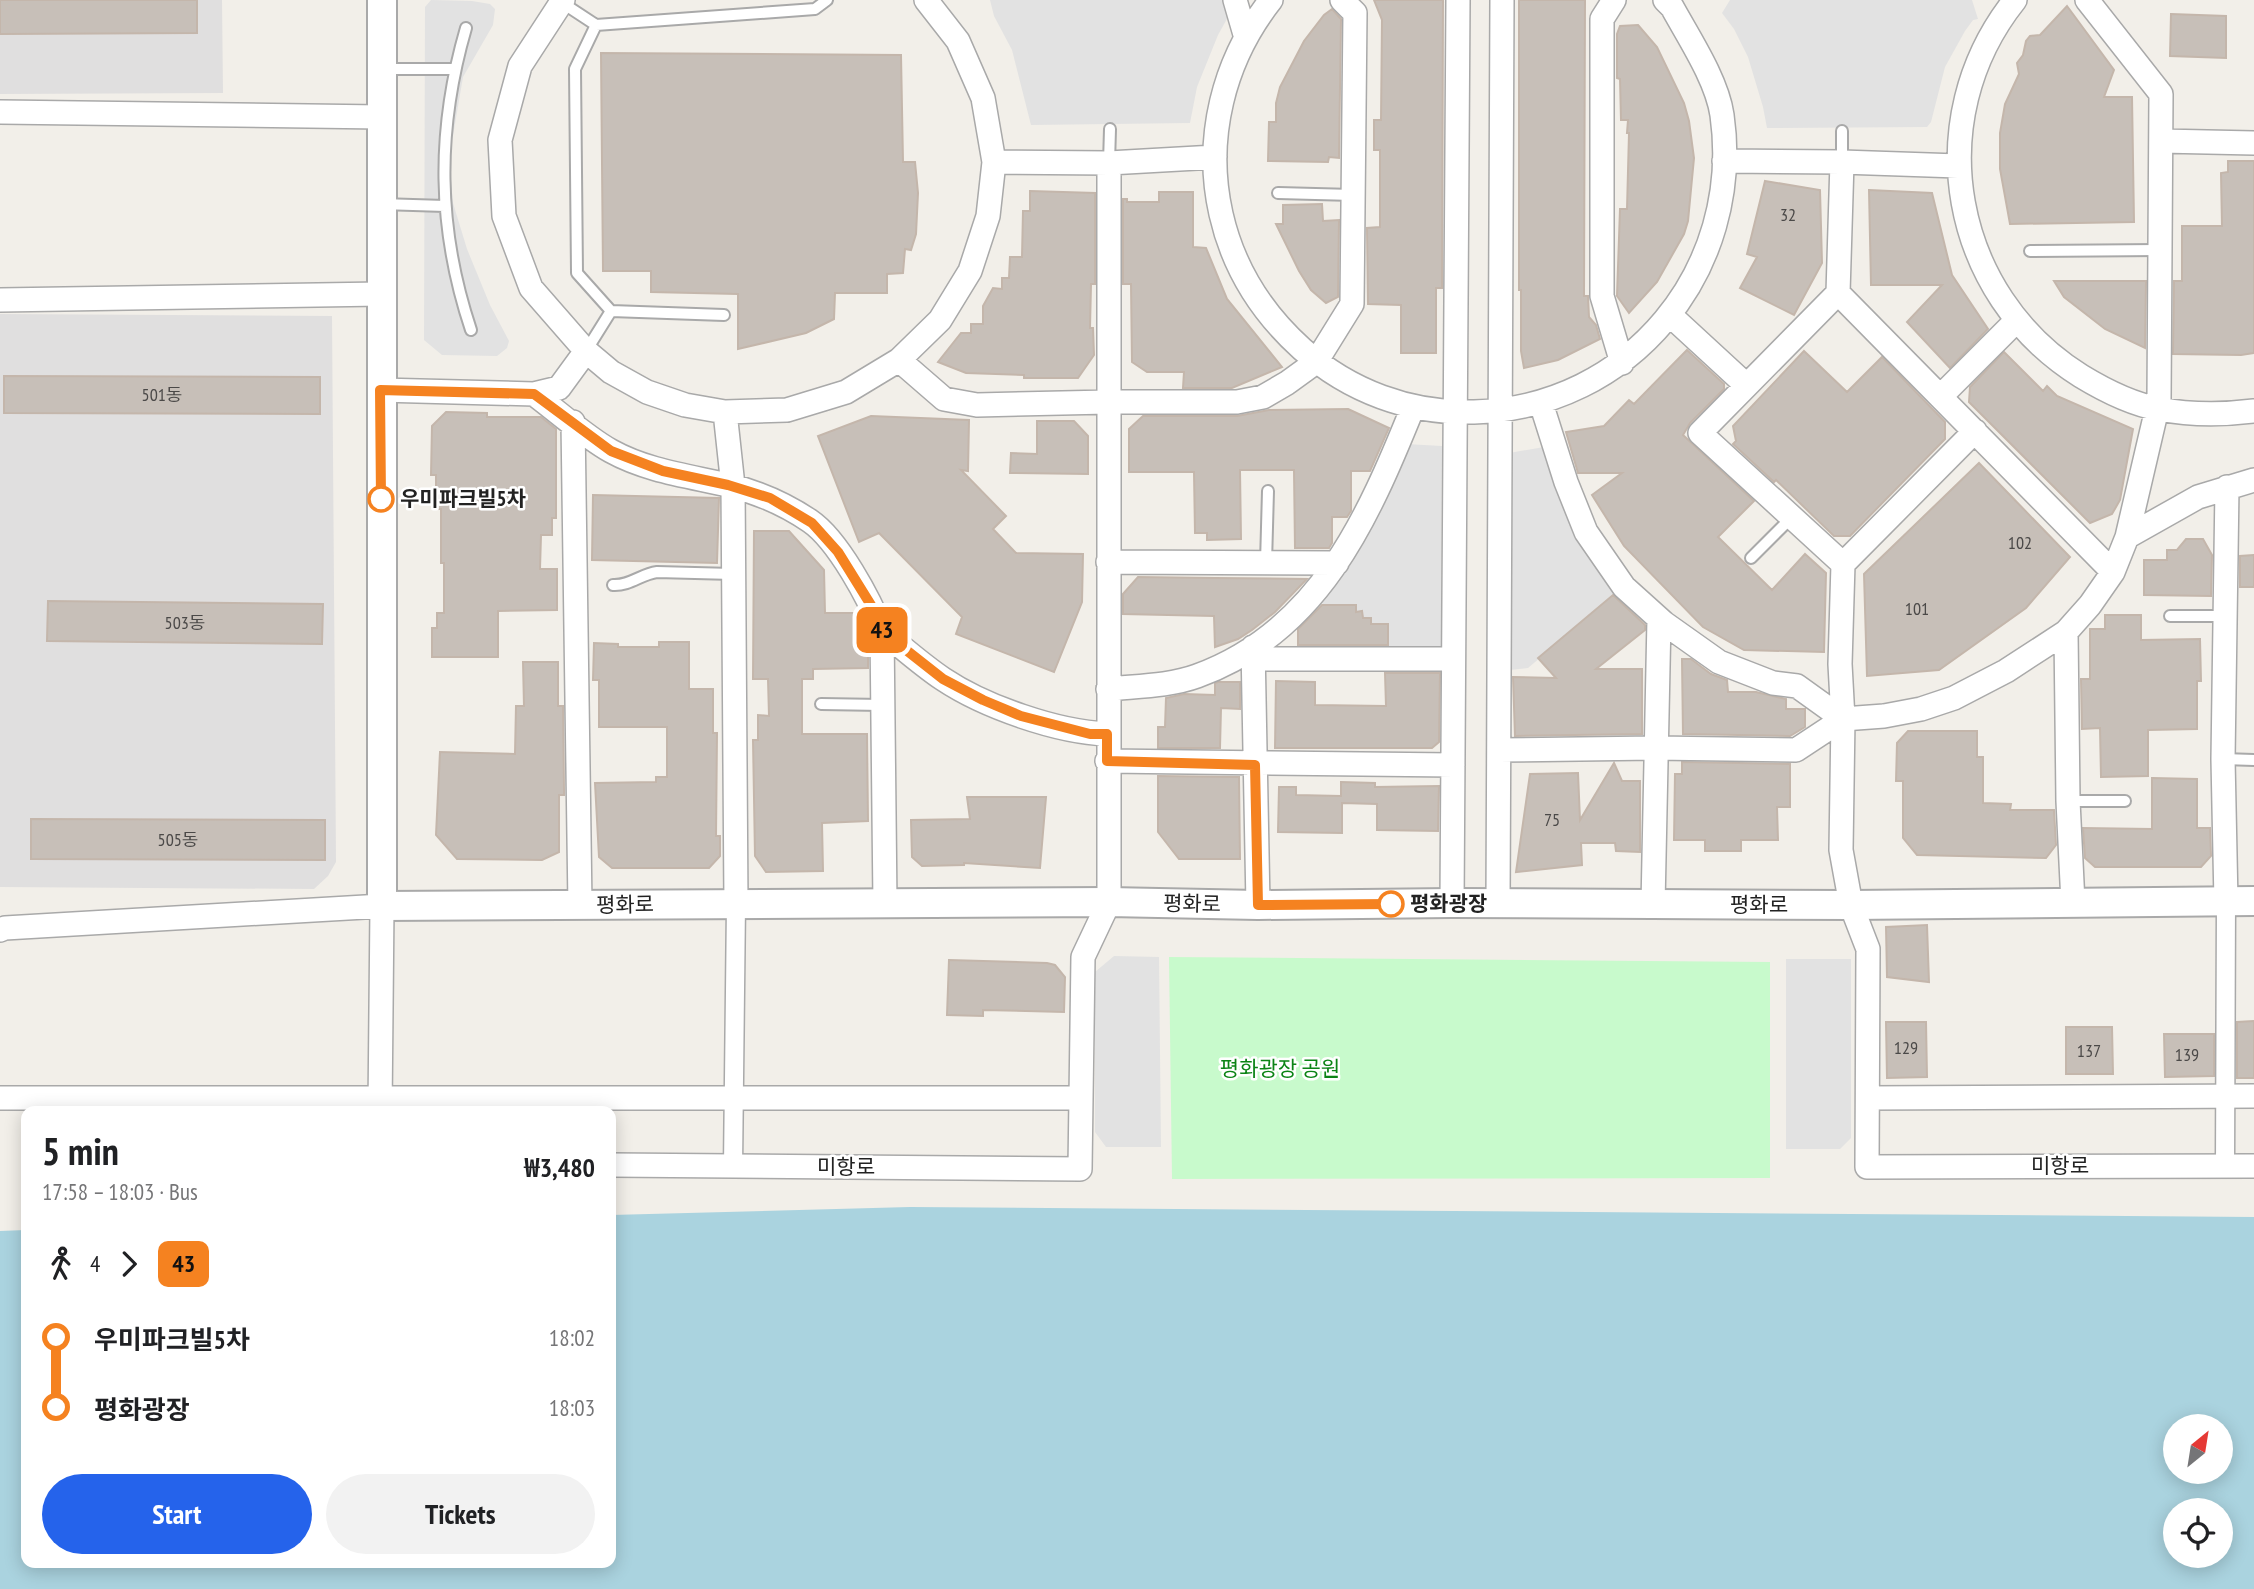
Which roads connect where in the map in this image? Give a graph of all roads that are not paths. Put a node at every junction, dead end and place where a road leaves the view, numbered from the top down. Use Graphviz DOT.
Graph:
graph roads {
  1 [pos="382,0"];
  2 [pos="827,0"];
  3 [pos="926,0"];
  4 [pos="1235,0"];
  5 [pos="1271,0"];
  6 [pos="1342,0"];
  7 [pos="1458,0"];
  8 [pos="1502,0"];
  9 [pos="1614,0"];
  10 [pos="1665,0"];
  11 [pos="2015,0"];
  12 [pos="2087,0"];
  13 [pos="562,1"];
  14 [pos="596,25"];
  15 [pos="466,28"];
  16 [pos="1246,38"];
  17 [pos="382,69"];
  18 [pos="454,69"];
  19 [pos="0,112"];
  20 [pos="381,117"];
  21 [pos="1110,129"];
  22 [pos="1842,131"];
  23 [pos="2161,141"];
  24 [pos="2254,143"];
  25 [pos="1214,157"];
  26 [pos="1724,161"];
  27 [pos="994,162"];
  28 [pos="1842,162"];
  29 [pos="1109,163"];
  30 [pos="1958,166"];
  31 [pos="1278,193"];
  32 [pos="1353,195"];
  33 [pos="381,204"];
  34 [pos="445,206"];
  35 [pos="2160,250"];
  36 [pos="2029,251"];
  37 [pos="1838,293"];
  38 [pos="381,294"];
  39 [pos="0,300"];
  40 [pos="611,310"];
  41 [pos="724,315"];
  42 [pos="1670,315"];
  43 [pos="2016,321"];
  44 [pos="471,330"];
  45 [pos="586,351"];
  46 [pos="899,360"];
  47 [pos="1316,362"];
  48 [pos="1622,363"];
  49 [pos="1746,385"];
  50 [pos="380,390"];
  51 [pos="534,394"];
  52 [pos="1941,396"];
  53 [pos="1108,402"];
  54 [pos="1541,403"];
  55 [pos="1413,407"];
  56 [pos="2158,409"];
  57 [pos="1500,411"];
  58 [pos="2254,411"];
  59 [pos="725,412"];
  60 [pos="1455,413"];
  61 [pos="573,422"];
  62 [pos="1975,431"];
  63 [pos="2254,480"];
  64 [pos="733,486"];
  65 [pos="2227,487"];
  66 [pos="1268,491"];
  67 [pos="1792,517"];
  68 [pos="2127,537"];
  69 [pos="1751,558"];
  70 [pos="1108,562"];
  71 [pos="1266,563"];
  72 [pos="1337,563"];
  73 [pos="1843,564"];
  74 [pos="2112,572"];
  75 [pos="733,574"];
  76 [pos="613,585"];
  77 [pos="2170,616"];
  78 [pos="2225,616"];
  79 [pos="1659,619"];
  80 [pos="882,631"];
  81 [pos="2066,632"];
  82 [pos="1254,653"];
  83 [pos="1453,659"];
  84 [pos="1108,689"];
  85 [pos="821,704"];
  86 [pos="882,705"];
  87 [pos="1843,719"];
  88 [pos="1107,734"];
  89 [pos="1655,748"];
  90 [pos="1499,750"];
  91 [pos="2223,759"];
  92 [pos="2254,760"];
  93 [pos="1107,761"];
  94 [pos="1255,765"];
  95 [pos="1452,765"];
  96 [pos="2068,801"];
  97 [pos="2125,801"];
  98 [pos="2254,901"];
  99 [pos="1109,902"];
  100 [pos="2225,902"];
  101 [pos="1451,903"];
  102 [pos="2073,903"];
  103 [pos="736,904"];
  104 [pos="885,904"];
  105 [pos="1498,904"];
  106 [pos="1258,905"];
  107 [pos="1653,905"];
  108 [pos="1851,905"];
  109 [pos="382,906"];
  110 [pos="580,906"];
  111 [pos="0,930"];
  112 [pos="2225,1096"];
  113 [pos="2254,1096"];
  114 [pos="0,1098"];
  115 [pos="1081,1098"];
  116 [pos="1868,1098"];
  117 [pos="733,1099"];
  118 [pos="380,1105"];
  119 [pos="616,1165"];
  120 [pos="733,1166"];
  121 [pos="2225,1166"];
  122 [pos="2254,1166"];
  1 -- 17 [label="street"];
  2 -- 14 [label="lane"];
  3 -- 27 [label="street"];
  4 -- 16 [label="street"];
  5 -- 16 [label="street"];
  6 -- 32 [label="street"];
  7 -- 60 [label="street"];
  8 -- 57 [label="street"];
  9 -- 48 [label="street"];
  10 -- 26 [label="street"];
  11 -- 30 [label="street"];
  12 -- 23 [label="street"];
  13 -- 14 [label="lane"];
  13 -- 45 [label="street"];
  14 -- 40 [label="lane"];
  15 -- 18 [label="lane"];
  16 -- 25 [label="street"];
  17 -- 18 [label="lane"];
  17 -- 20 [label="street"];
  18 -- 34 [label="lane"];
  19 -- 20 [label="street"];
  20 -- 33 [label="street"];
  21 -- 29 [label="lane"];
  22 -- 28 [label="lane"];
  23 -- 24 [label="street"];
  23 -- 35 [label="street"];
  25 -- 29 [label="street"];
  25 -- 47 [label="street"];
  26 -- 28 [label="street"];
  26 -- 42 [label="street"];
  27 -- 29 [label="street"];
  27 -- 46 [label="street"];
  28 -- 30 [label="street"];
  28 -- 37 [label="street"];
  29 -- 53 [label="street"];
  30 -- 43 [label="street"];
  31 -- 32 [label="lane"];
  32 -- 47 [label="street"];
  33 -- 34 [label="lane"];
  33 -- 38 [label="street"];
  34 -- 44 [label="lane"];
  35 -- 36 [label="lane"];
  35 -- 56 [label="street"];
  37 -- 49 [label="street"];
  37 -- 52 [label="street"];
  38 -- 39 [label="street"];
  38 -- 50 [label="street"];
  40 -- 41 [label="lane"];
  40 -- 45 [label="lane"];
  42 -- 48 [label="street"];
  42 -- 49 [label="street"];
  43 -- 52 [label="street"];
  43 -- 56 [label="street"];
  45 -- 51 [label="street"];
  45 -- 59 [label="street"];
  46 -- 53 [label="street"];
  46 -- 59 [label="street"];
  47 -- 53 [label="street"];
  47 -- 55 [label="street"];
  48 -- 54 [label="street"];
  49 -- 67 [label="street"];
  50 -- 51 [label="street"];
  50 -- 109 [label="street"];
  51 -- 61 [label="street"];
  52 -- 62 [label="street"];
  53 -- 70 [label="street"];
  54 -- 57 [label="street"];
  54 -- 79 [label="street"];
  55 -- 60 [label="street"];
  55 -- 72 [label="street"];
  56 -- 58 [label="street"];
  56 -- 68 [label="street"];
  57 -- 60 [label="street"];
  57 -- 90 [label="street"];
  59 -- 64 [label="street"];
  60 -- 83 [label="street"];
  61 -- 64 [label="street"];
  61 -- 110 [label="street"];
  62 -- 73 [label="street"];
  62 -- 74 [label="street"];
  63 -- 65 [label="street"];
  64 -- 75 [label="street"];
  64 -- 80 [label="street"];
  65 -- 68 [label="street"];
  65 -- 78 [label="street"];
  66 -- 71 [label="lane"];
  67 -- 69 [label="lane"];
  67 -- 73 [label="street"];
  68 -- 74 [label="street"];
  70 -- 71 [label="street"];
  70 -- 84 [label="street"];
  71 -- 72 [label="street"];
  72 -- 82 [label="street"];
  73 -- 87 [label="street"];
  74 -- 81 [label="street"];
  75 -- 76 [label="lane"];
  75 -- 103 [label="street"];
  77 -- 78 [label="lane"];
  78 -- 91 [label="street"];
  79 -- 87 [label="street"];
  79 -- 89 [label="street"];
  80 -- 86 [label="street"];
  80 -- 88 [label="street"];
  81 -- 87 [label="street"];
  81 -- 96 [label="street"];
  82 -- 83 [label="street"];
  82 -- 84 [label="street"];
  82 -- 94 [label="street"];
  83 -- 95 [label="street"];
  84 -- 88 [label="street"];
  85 -- 86 [label="lane"];
  86 -- 104 [label="street"];
  87 -- 89 [label="street"];
  87 -- 108 [label="street"];
  88 -- 93 [label="street"];
  89 -- 90 [label="street"];
  89 -- 107 [label="street"];
  90 -- 105 [label="street"];
  91 -- 92 [label="lane"];
  91 -- 100 [label="street"];
  93 -- 94 [label="street"];
  93 -- 99 [label="street"];
  94 -- 95 [label="street"];
  94 -- 106 [label="street"];
  95 -- 101 [label="street"];
  96 -- 97 [label="lane"];
  96 -- 102 [label="street"];
  98 -- 100 [label="street, 평화로"];
  99 -- 104 [label="street, 평화로"];
  99 -- 106 [label="street, 평화로"];
  99 -- 115 [label="street"];
  100 -- 102 [label="street, 평화로"];
  100 -- 112 [label="street"];
  101 -- 105 [label="street, 평화로"];
  101 -- 106 [label="street, 평화로"];
  102 -- 108 [label="street, 평화로"];
  103 -- 104 [label="street, 평화로"];
  103 -- 110 [label="street, 평화로"];
  103 -- 117 [label="street"];
  105 -- 107 [label="street, 평화로"];
  107 -- 108 [label="street, 평화로"];
  108 -- 116 [label="street"];
  109 -- 110 [label="street, 평화로"];
  109 -- 111 [label="street"];
  109 -- 118 [label="street"];
  112 -- 113 [label="street"];
  112 -- 116 [label="street"];
  112 -- 121 [label="street"];
  114 -- 118 [label="street"];
  115 -- 117 [label="street"];
  115 -- 120 [label="street, 미항로"];
  116 -- 121 [label="street, 미항로"];
  117 -- 118 [label="street"];
  117 -- 120 [label="street"];
  119 -- 120 [label="street, 미항로"];
  121 -- 122 [label="street, 미항로"];
}
